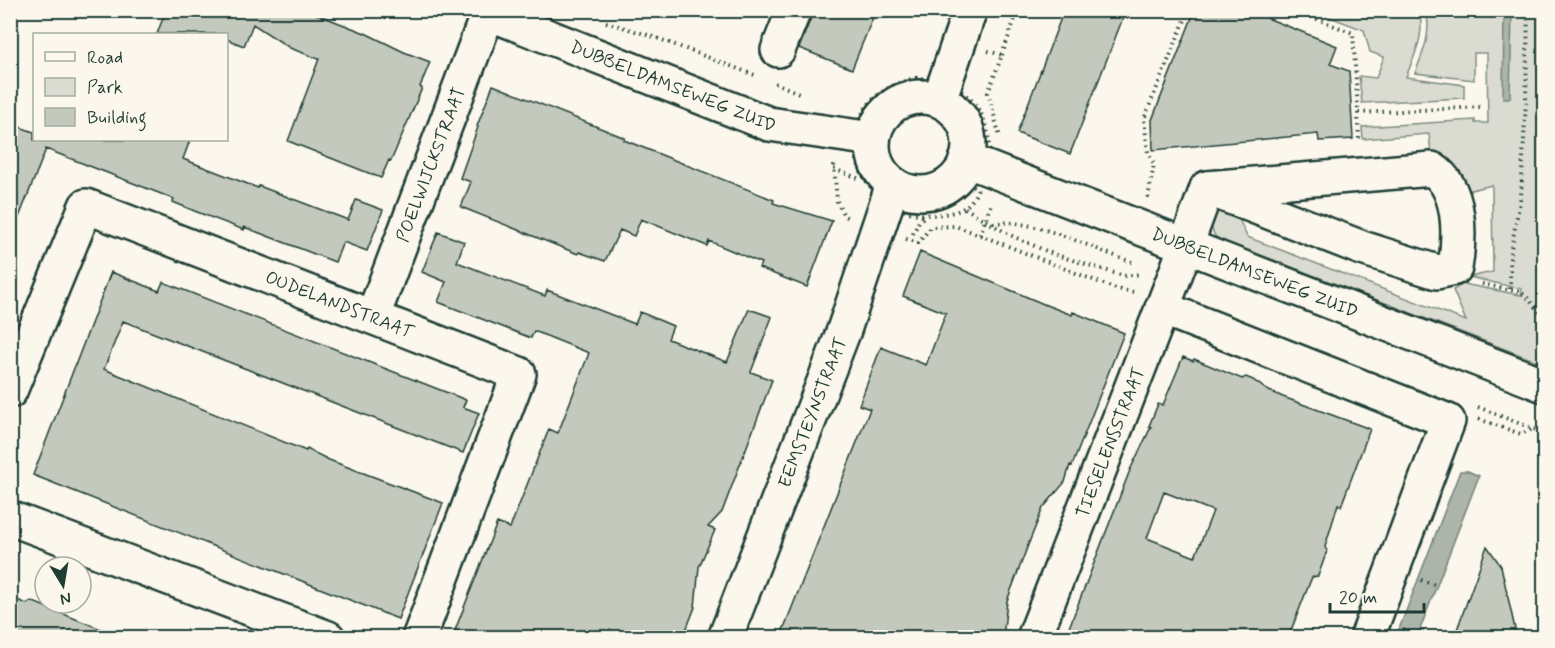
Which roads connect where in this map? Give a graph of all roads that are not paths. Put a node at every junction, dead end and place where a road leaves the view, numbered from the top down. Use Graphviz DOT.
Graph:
graph roads {
  1 [pos="794,10"];
  2 [pos="970,10"];
  3 [pos="485,12"];
  4 [pos="778,50"];
  5 [pos="942,91"];
  6 [pos="864,139"];
  7 [pos="984,167"];
  8 [pos="1207,188"];
  9 [pos="890,193"];
  10 [pos="1186,246"];
  11 [pos="1162,308"];
  12 [pos="373,316"];
  13 [pos="1545,385"];
  14 [pos="10,391"];
  15 [pos="10,518"];
  16 [pos="1382,632"];
  17 [pos="328,638"];
  18 [pos="419,638"];
  19 [pos="725,638"];
  20 [pos="1034,638"];
  1 -- 4 [label="street"];
  2 -- 5 [label="street"];
  3 -- 6 [label="street, DUBBELDAMSEWEG ZUID"];
  3 -- 12 [label="street, POELWIJCKSTRAAT"];
  5 -- 6 [label="street"];
  5 -- 7 [label="street"];
  6 -- 9 [label="street"];
  7 -- 9 [label="street"];
  7 -- 10 [label="street, DUBBELDAMSEWEG ZUID"];
  8 -- 8 [label="street"];
  8 -- 10 [label="street, TIESELENSSTRAAT"];
  9 -- 19 [label="street, EEMSTEYNSTRAAT"];
  10 -- 11 [label="street, TIESELENSSTRAAT"];
  10 -- 13 [label="street, DUBBELDAMSEWEG ZUID"];
  11 -- 16 [label="street"];
  11 -- 20 [label="street, TIESELENSSTRAAT"];
  12 -- 14 [label="street, OUDELANDSTRAAT"];
  12 -- 18 [label="street, OUDELANDSTRAAT"];
  15 -- 17 [label="street"];
}
